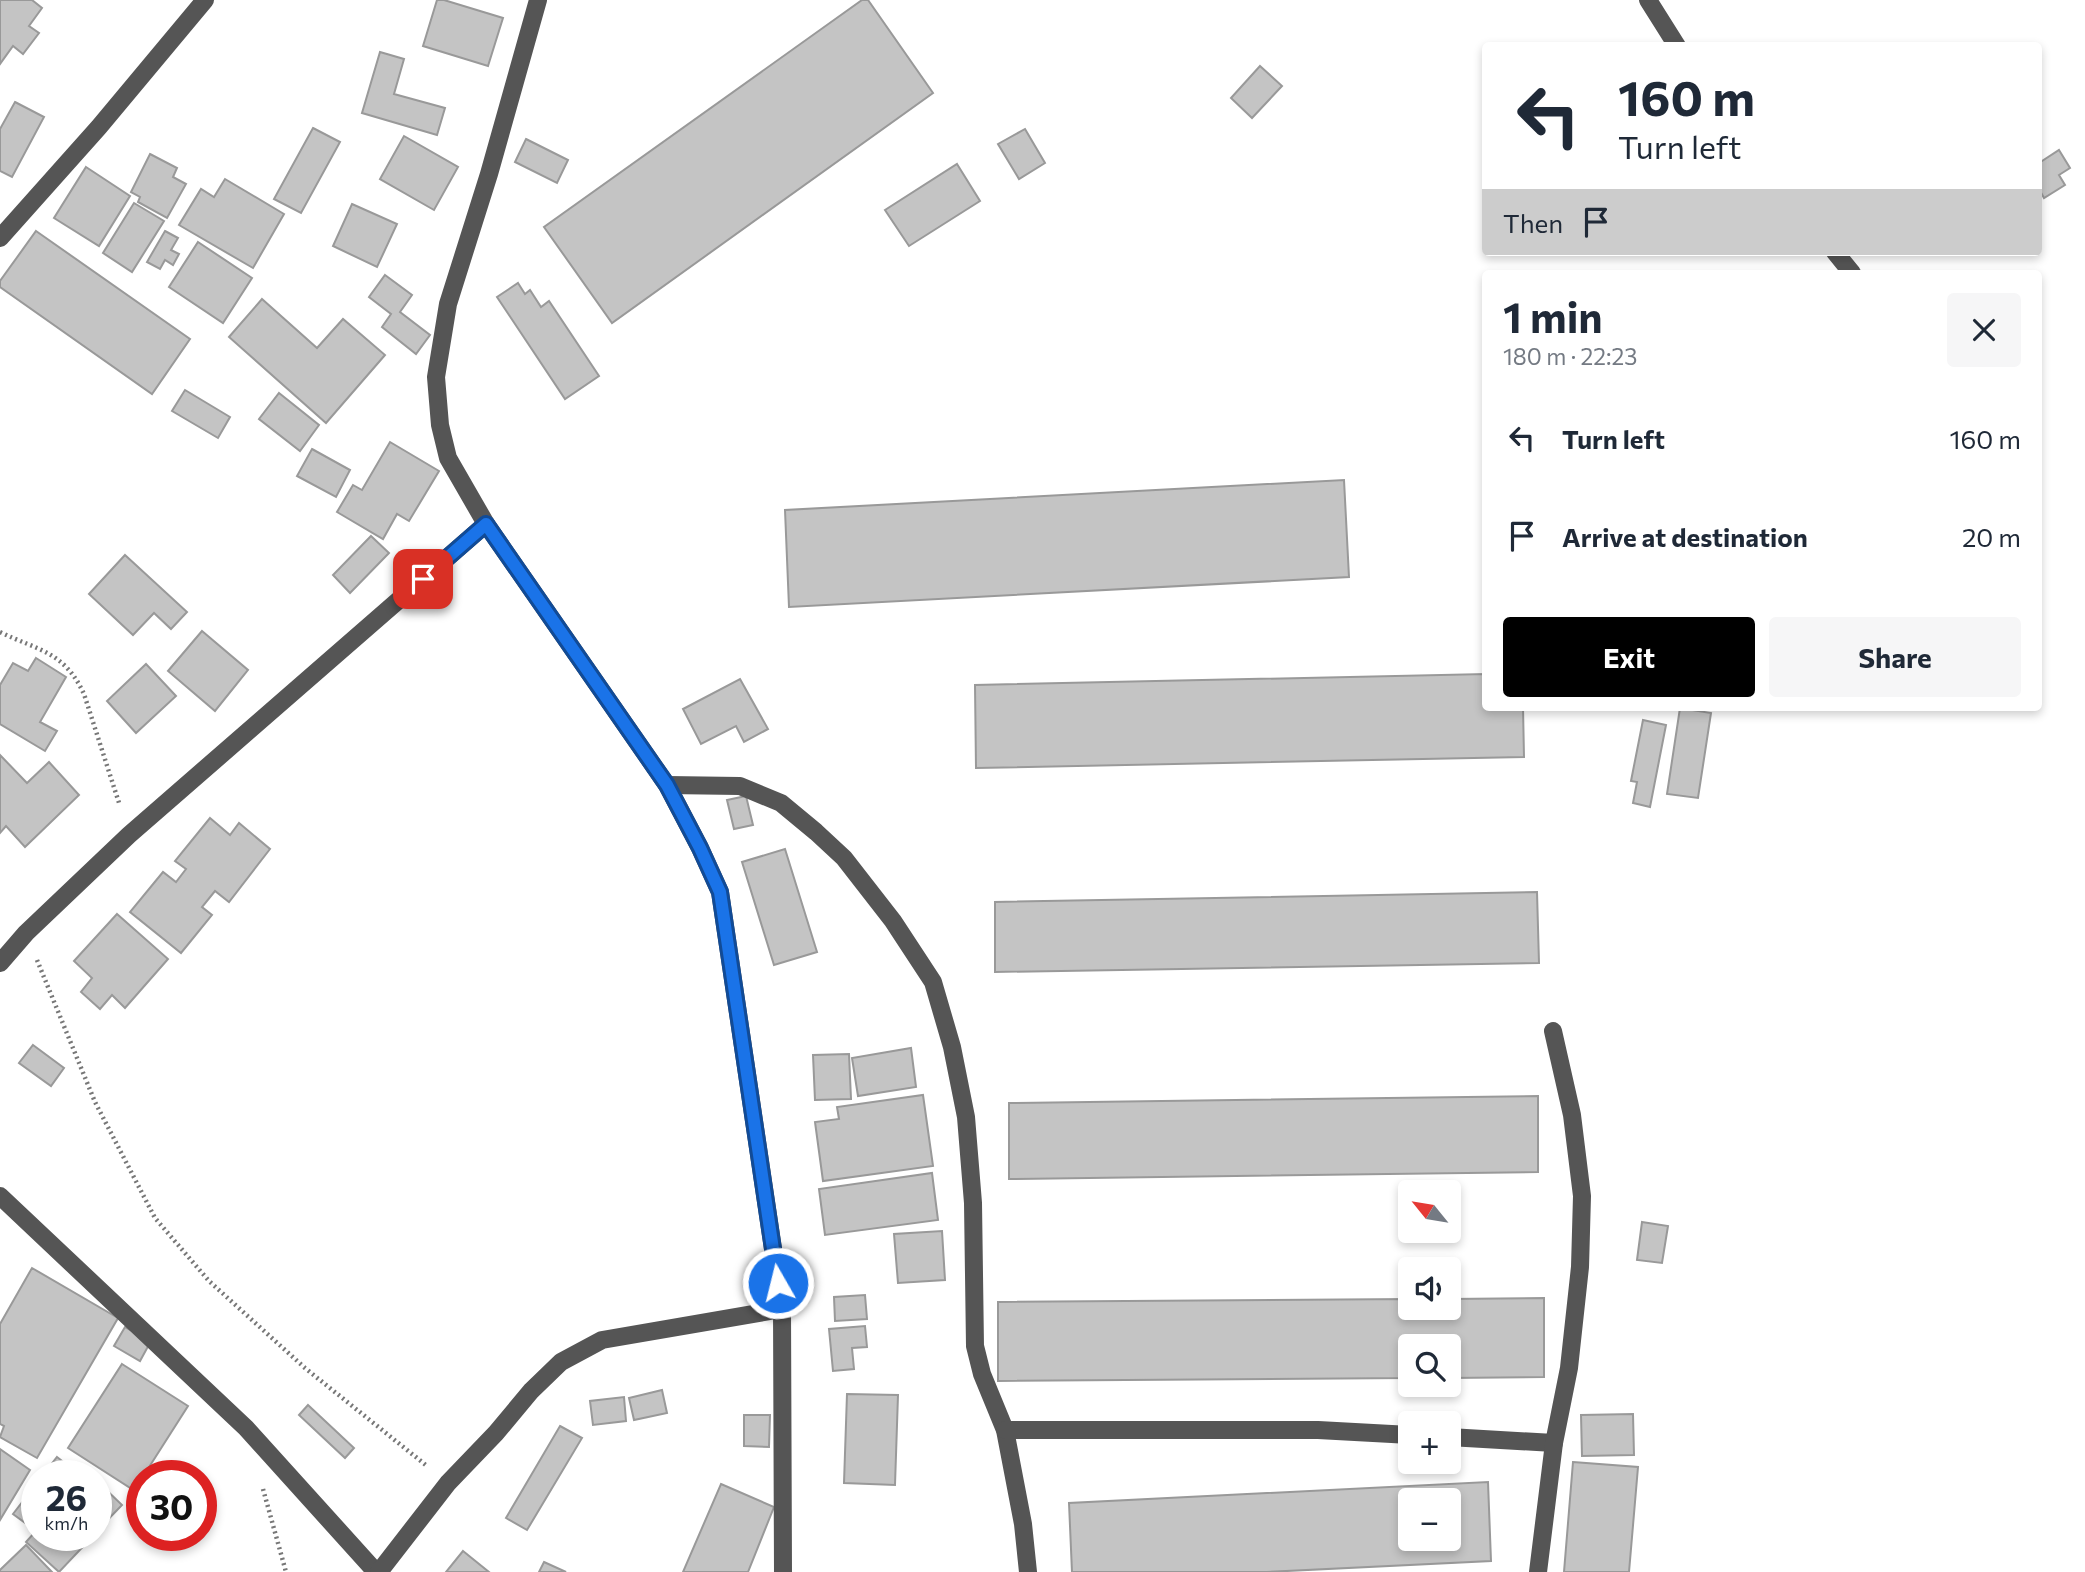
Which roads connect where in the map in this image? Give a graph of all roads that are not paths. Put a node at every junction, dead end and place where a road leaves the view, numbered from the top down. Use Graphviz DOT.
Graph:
graph roads {
  1 [pos="205,0"];
  2 [pos="538,0"];
  3 [pos="1648,0"];
  4 [pos="1674,42"];
  5 [pos="0,238"];
  6 [pos="1838,256"];
  7 [pos="1850,270"];
  8 [pos="486,524"];
  9 [pos="667,785"];
  10 [pos="0,963"];
  11 [pos="1553,1031"];
  12 [pos="0,1196"];
  13 [pos="782,1309"];
  14 [pos="1005,1430"];
  15 [pos="1398,1434"];
  16 [pos="1461,1438"];
  17 [pos="1554,1443"];
  18 [pos="377,1572"];
  19 [pos="783,1572"];
  20 [pos="1028,1572"];
  21 [pos="1538,1572"];
  1 -- 5 [label="street"];
  2 -- 8 [label="street"];
  3 -- 4 [label="street"];
  6 -- 7 [label="street"];
  8 -- 9 [label="street"];
  8 -- 10 [label="street"];
  9 -- 13 [label="street"];
  9 -- 14 [label="street"];
  11 -- 17 [label="street"];
  12 -- 18 [label="street"];
  13 -- 18 [label="street"];
  13 -- 19 [label="street"];
  14 -- 15 [label="street"];
  14 -- 20 [label="street"];
  16 -- 17 [label="street"];
  17 -- 21 [label="street"];
}
